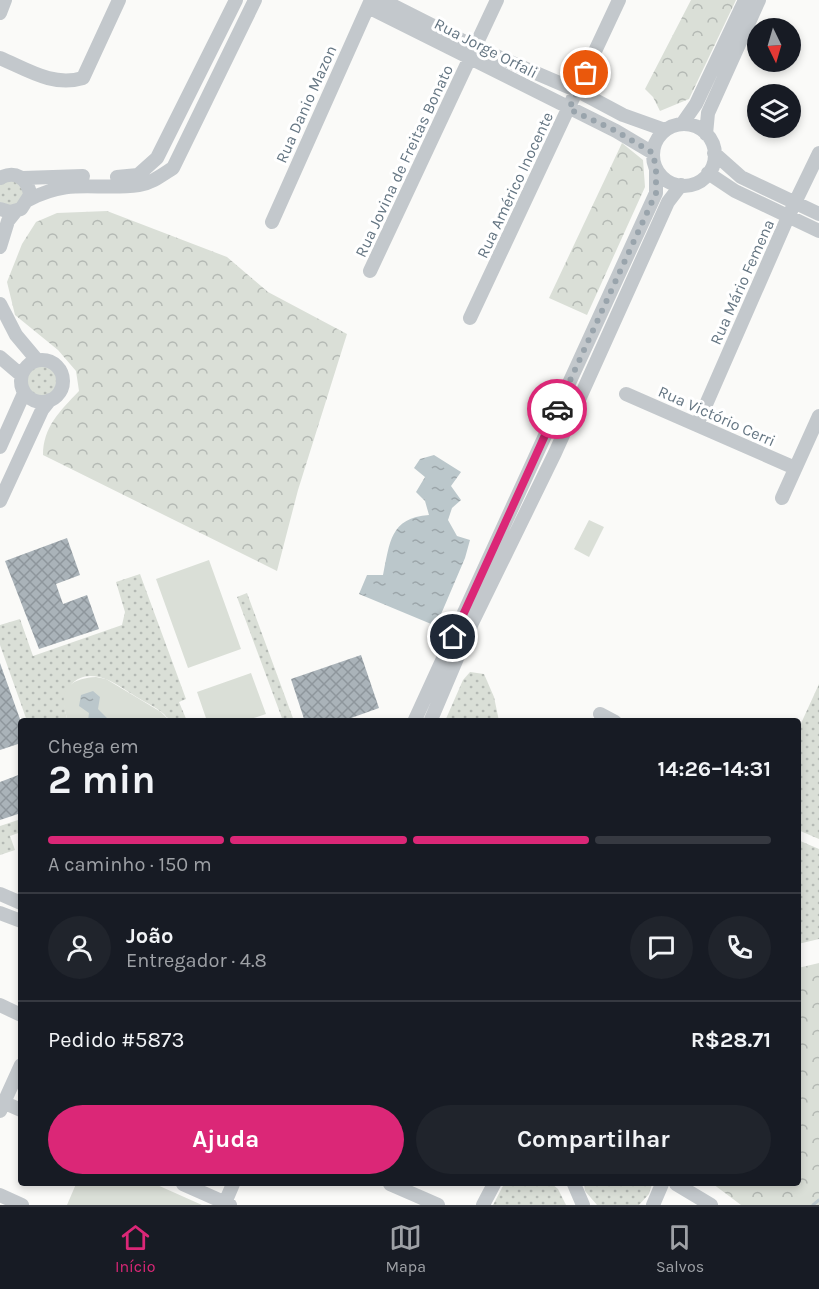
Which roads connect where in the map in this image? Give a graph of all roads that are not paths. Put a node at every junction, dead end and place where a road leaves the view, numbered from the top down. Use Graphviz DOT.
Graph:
graph roads {
  1 [pos="5,0"];
  2 [pos="119,0"];
  3 [pos="236,0"];
  4 [pos="255,0"];
  5 [pos="382,0"];
  6 [pos="497,0"];
  7 [pos="619,0"];
  8 [pos="745,0"];
  9 [pos="759,0"];
  10 [pos="369,4"];
  11 [pos="0,13"];
  12 [pos="473,53"];
  13 [pos="0,58"];
  14 [pos="578,91"];
  15 [pos="569,109"];
  16 [pos="682,124"];
  17 [pos="665,130"];
  18 [pos="706,134"];
  19 [pos="653,153"];
  20 [pos="714,153"];
  21 [pos="819,153"];
  22 [pos="656,169"];
  23 [pos="708,173"];
  24 [pos="1,176"];
  25 [pos="22,178"];
  26 [pos="109,181"];
  27 [pos="681,185"];
  28 [pos="28,200"];
  29 [pos="795,203"];
  30 [pos="0,209"];
  31 [pos="16,212"];
  32 [pos="819,214"];
  33 [pos="788,217"];
  34 [pos="272,222"];
  35 [pos="819,231"];
  36 [pos="0,247"];
  37 [pos="370,271"];
  38 [pos="0,304"];
  39 [pos="470,318"];
  40 [pos="0,357"];
  41 [pos="37,360"];
  42 [pos="21,375"];
  43 [pos="24,393"];
  44 [pos="626,394"];
  45 [pos="50,400"];
  46 [pos="819,416"];
  47 [pos="697,425"];
  48 [pos="543,442"];
  49 [pos="0,447"];
  50 [pos="558,448"];
  51 [pos="795,468"];
  52 [pos="782,498"];
  53 [pos="0,501"];
  54 [pos="492,552"];
  55 [pos="505,558"];
  56 [pos="600,714"];
  57 [pos="416,718"];
  58 [pos="431,718"];
  59 [pos="608,718"];
  60 [pos="0,894"];
  61 [pos="18,902"];
  62 [pos="0,913"];
  63 [pos="18,920"];
  64 [pos="0,1005"];
  65 [pos="18,1014"];
  66 [pos="18,1071"];
  67 [pos="1,1105"];
  68 [pos="18,1109"];
  69 [pos="187,1186"];
  70 [pos="232,1186"];
  71 [pos="395,1186"];
  72 [pos="493,1186"];
  73 [pos="661,1186"];
  74 [pos="678,1186"];
  75 [pos="0,1195"];
  76 [pos="226,1204"];
  77 [pos="22,1205"];
  78 [pos="438,1205"];
  79 [pos="483,1205"];
  80 [pos="653,1205"];
  81 [pos="711,1205"];
  1 -- 11 [label="street"];
  2 -- 13 [label="street"];
  3 -- 26 [label="street"];
  4 -- 26 [label="street"];
  5 -- 12 [label="street, Rua Jorge Orfali"];
  6 -- 12 [label="street, Rua Jovina de Freitas Bonato"];
  7 -- 14 [label="street, Rua Américo Inocente"];
  8 -- 16 [label="street"];
  9 -- 18 [label="street"];
  10 -- 12 [label="street, Rua Jorge Orfali"];
  10 -- 34 [label="street, Rua Danio Mazon"];
  12 -- 14 [label="street, Rua Jorge Orfali"];
  12 -- 15 [label="street, Rua Jorge Orfali"];
  12 -- 37 [label="street, Rua Jovina de Freitas Bonato"];
  14 -- 15 [label="street, Rua Américo Inocente"];
  14 -- 17 [label="street, Rua Jorge Orfali"];
  15 -- 19 [label="street, Rua Jorge Orfali"];
  15 -- 39 [label="street, Rua Américo Inocente"];
  16 -- 17 [label="street"];
  16 -- 18 [label="street"];
  17 -- 19 [label="street"];
  18 -- 20 [label="street"];
  19 -- 22 [label="street"];
  20 -- 23 [label="street"];
  20 -- 29 [label="street"];
  21 -- 29 [label="street, Rua Mário Femena"];
  22 -- 27 [label="street"];
  22 -- 48 [label="street"];
  23 -- 27 [label="street"];
  23 -- 33 [label="street"];
  24 -- 25 [label="street"];
  25 -- 26 [label="street"];
  25 -- 28 [label="street"];
  26 -- 28 [label="street"];
  27 -- 50 [label="street"];
  28 -- 31 [label="street"];
  29 -- 32 [label="street"];
  29 -- 33 [label="street, Rua Mário Femena"];
  30 -- 31 [label="street"];
  31 -- 36 [label="street"];
  33 -- 35 [label="street"];
  33 -- 47 [label="street, Rua Mário Femena"];
  38 -- 41 [label="street"];
  40 -- 42 [label="street"];
  41 -- 42 [label="street"];
  41 -- 45 [label="street"];
  42 -- 43 [label="street"];
  43 -- 45 [label="street"];
  43 -- 49 [label="street"];
  44 -- 47 [label="street, Rua Victório Cerri"];
  45 -- 53 [label="street"];
  46 -- 51 [label="street"];
  47 -- 51 [label="street, Rua Victório Cerri"];
  48 -- 50 [label="street"];
  48 -- 54 [label="street"];
  50 -- 55 [label="street"];
  51 -- 52 [label="street"];
  54 -- 55 [label="street"];
  54 -- 57 [label="street"];
  55 -- 58 [label="street"];
  56 -- 59 [label="street"];
  60 -- 61 [label="street"];
  62 -- 63 [label="street"];
  64 -- 65 [label="street"];
  66 -- 67 [label="street"];
  67 -- 68 [label="street"];
  69 -- 76 [label="street"];
  70 -- 76 [label="street"];
  71 -- 78 [label="street"];
  72 -- 79 [label="street"];
  73 -- 80 [label="street"];
  74 -- 81 [label="street"];
  75 -- 77 [label="street"];
}
